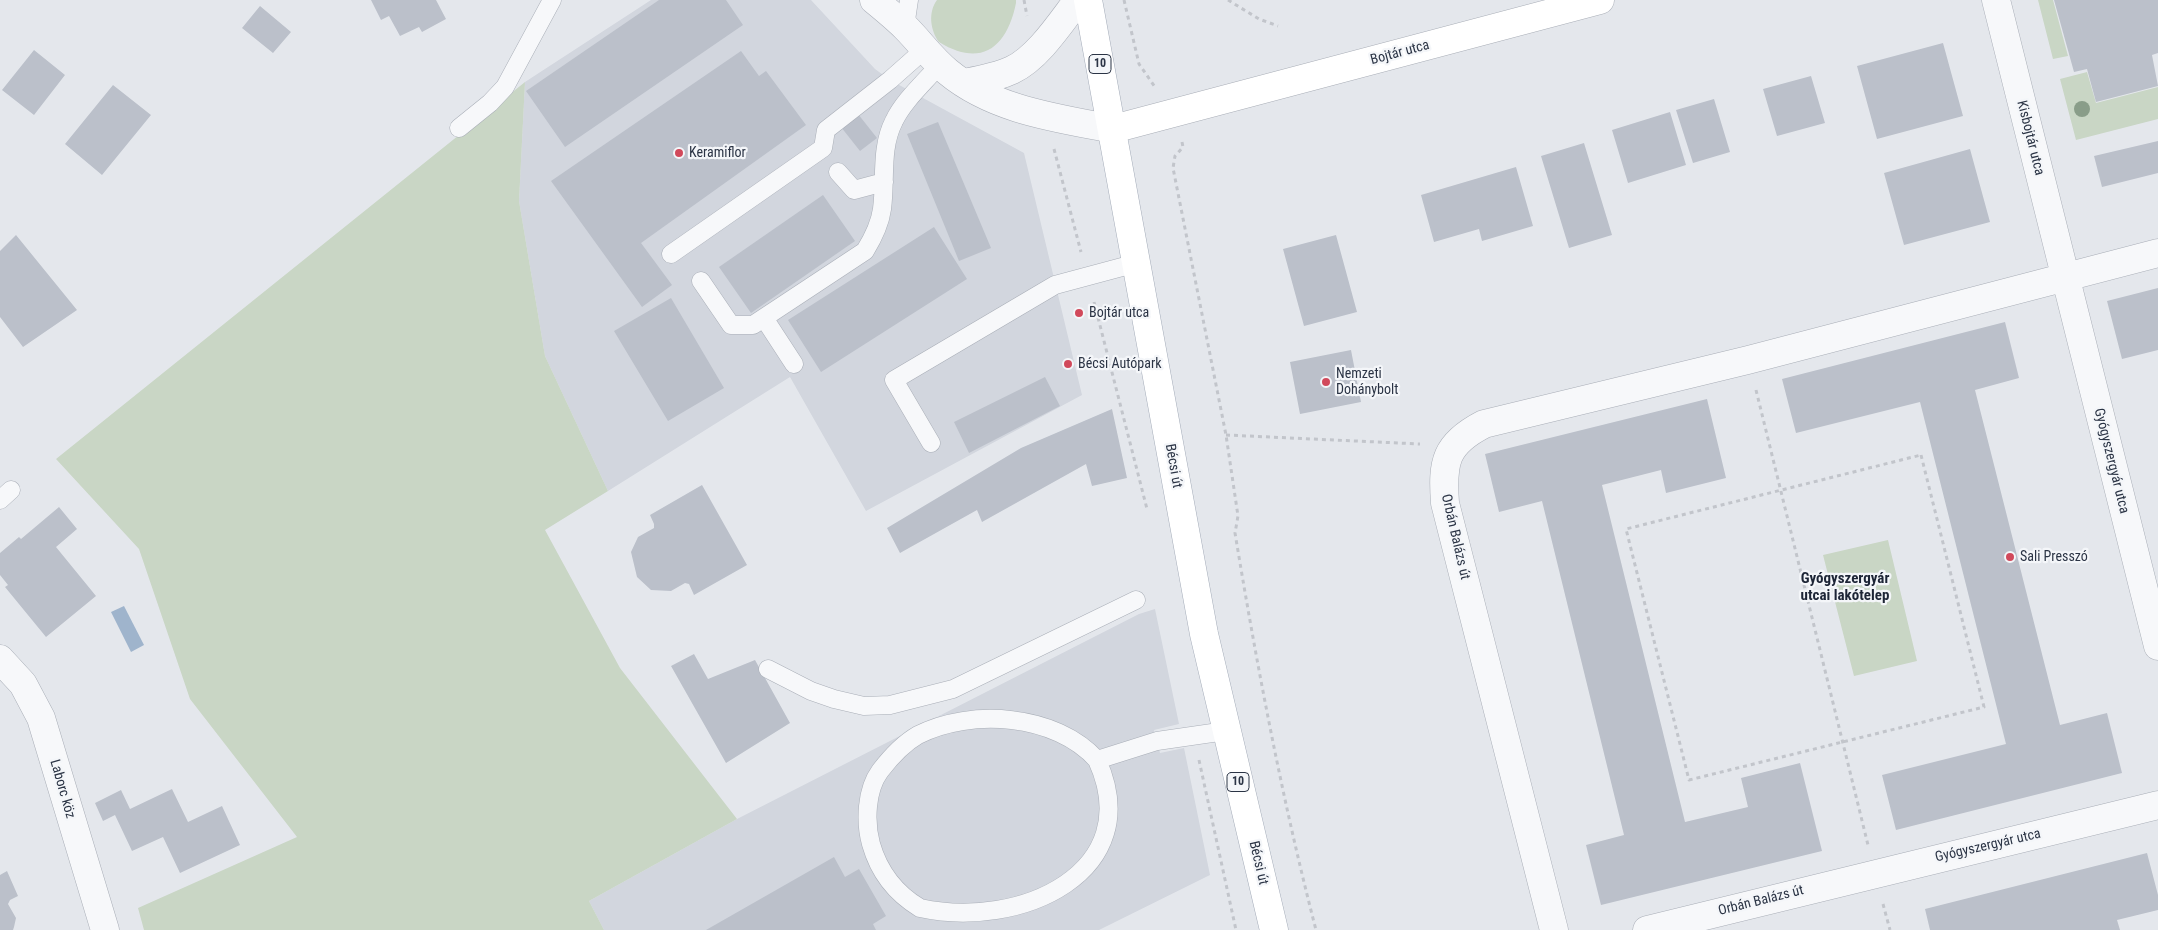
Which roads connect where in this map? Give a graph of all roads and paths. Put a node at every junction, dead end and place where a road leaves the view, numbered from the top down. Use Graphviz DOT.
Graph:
graph roads {
  1 [pos="552,0"];
  2 [pos="874,0"];
  3 [pos="909,0"];
  4 [pos="1024,0"];
  5 [pos="1078,0"];
  6 [pos="1088,0"];
  7 [pos="1124,0"];
  8 [pos="1228,0"];
  9 [pos="1600,0"];
  10 [pos="1996,0"];
  11 [pos="1278,26"];
  12 [pos="905,28"];
  13 [pos="1035,53"];
  14 [pos="932,56"];
  15 [pos="964,84"];
  16 [pos="1177,113"];
  17 [pos="1047,116"];
  18 [pos="459,128"];
  19 [pos="1113,129"];
  20 [pos="838,172"];
  21 [pos="884,182"];
  22 [pos="2158,252"];
  23 [pos="670,254"];
  24 [pos="1137,263"];
  25 [pos="1087,276"];
  26 [pos="2064,277"];
  27 [pos="701,281"];
  28 [pos="764,318"];
  29 [pos="1748,360"];
  30 [pos="794,364"];
  31 [pos="1226,435"];
  32 [pos="931,443"];
  33 [pos="1455,445"];
  34 [pos="1780,489"];
  35 [pos="1149,517"];
  36 [pos="1136,600"];
  37 [pos="2158,646"];
  38 [pos="0,659"];
  39 [pos="768,669"];
  40 [pos="1226,731"];
  41 [pos="1194,736"];
  42 [pos="1843,741"];
  43 [pos="1097,760"];
  44 [pos="2158,805"];
  45 [pos="1876,873"];
  46 [pos="104,930"];
  47 [pos="1236,930"];
  48 [pos="1274,930"];
  49 [pos="1316,930"];
  50 [pos="1554,930"];
  51 [pos="1647,930"];
  1 -- 18 [label="lane"];
  2 -- 12 [label="street"];
  3 -- 12 [label="lane"];
  4 -- 13 [label="path"];
  5 -- 13 [label="street"];
  6 -- 19 [label="main road, Bécsi út / 10"];
  7 -- 16 [label="path"];
  8 -- 11 [label="path"];
  9 -- 16 [label="main road, Bojtár utca"];
  10 -- 26 [label="street, Kisbojtár utca"];
  12 -- 14 [label="street"];
  13 -- 15 [label="street"];
  14 -- 15 [label="street"];
  14 -- 21 [label="lane"];
  14 -- 23 [label="lane"];
  15 -- 17 [label="street"];
  16 -- 19 [label="main road, Bojtár utca"];
  16 -- 31 [label="path"];
  17 -- 19 [label="street"];
  17 -- 25 [label="path"];
  19 -- 24 [label="main road, Bécsi út / 10"];
  20 -- 21 [label="lane"];
  21 -- 28 [label="lane"];
  22 -- 26 [label="street"];
  24 -- 25 [label="lane"];
  24 -- 40 [label="main road, Bécsi út / 10"];
  25 -- 32 [label="lane"];
  25 -- 35 [label="path"];
  26 -- 29 [label="street"];
  26 -- 37 [label="street, Gyógyszergyár utca"];
  27 -- 28 [label="lane"];
  28 -- 30 [label="lane"];
  29 -- 33 [label="street, Orbán Balázs út"];
  29 -- 34 [label="path"];
  31 -- 33 [label="path"];
  31 -- 49 [label="path"];
  33 -- 50 [label="street, Orbán Balázs út"];
  34 -- 42 [label="path"];
  34 -- 42 [label="path"];
  34 -- 42 [label="path"];
  36 -- 39 [label="lane"];
  38 -- 46 [label="street, Laborc köz"];
  40 -- 41 [label="lane"];
  40 -- 48 [label="main road, Bécsi út / 10"];
  41 -- 43 [label="lane"];
  41 -- 47 [label="path"];
  42 -- 45 [label="path"];
  43 -- 43 [label="lane"];
  44 -- 45 [label="street, Gyógyszergyár utca"];
  45 -- 51 [label="street, Orbán Balázs út"];
}
